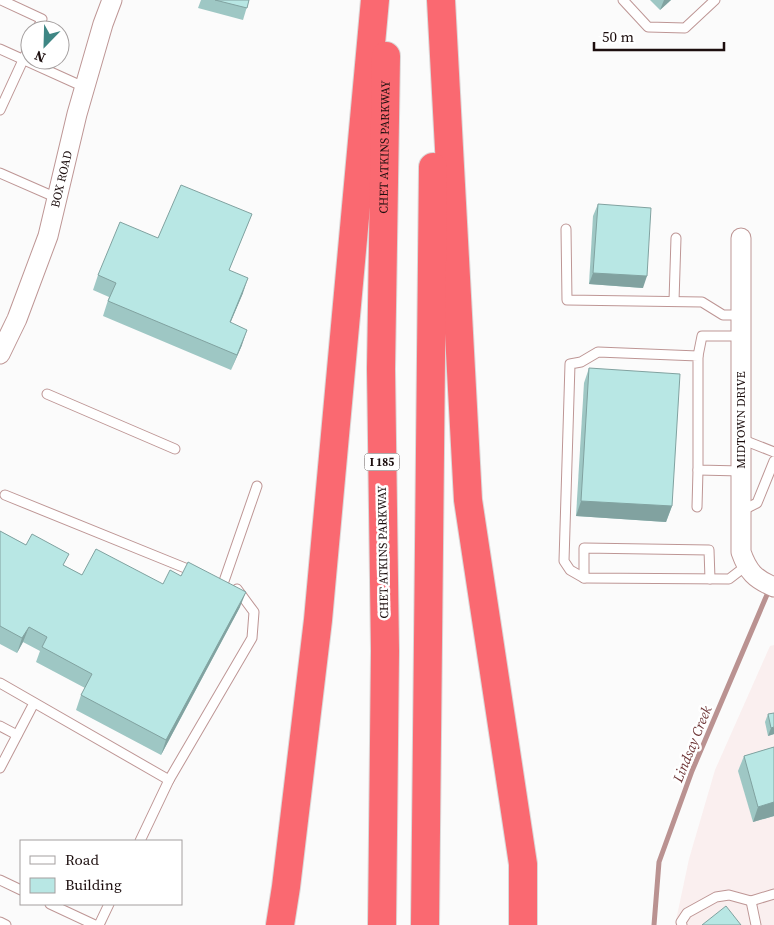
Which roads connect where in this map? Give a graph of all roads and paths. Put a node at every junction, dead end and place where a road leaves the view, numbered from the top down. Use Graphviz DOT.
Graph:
graph roads {
  1 [pos="1,0"];
  2 [pos="112,0"];
  3 [pos="374,0"];
  4 [pos="387,0"];
  5 [pos="435,0"];
  6 [pos="441,0"];
  7 [pos="623,0"];
  8 [pos="715,0"];
  9 [pos="42,20"];
  10 [pos="0,49"];
  11 [pos="20,59"];
  12 [pos="20,67"];
  13 [pos="46,70"];
  14 [pos="84,87"];
  15 [pos="0,110"];
  16 [pos="0,173"];
  17 [pos="57,198"];
  18 [pos="566,229"];
  19 [pos="676,238"];
  20 [pos="741,238"];
  21 [pos="674,301"];
  22 [pos="741,315"];
  23 [pos="741,336"];
  24 [pos="0,354"];
  25 [pos="698,356"];
  26 [pos="47,394"];
  27 [pos="741,439"];
  28 [pos="175,450"];
  29 [pos="774,452"];
  30 [pos="774,462"];
  31 [pos="698,470"];
  32 [pos="741,471"];
  33 [pos="257,486"];
  34 [pos="2,494"];
  35 [pos="0,504"];
  36 [pos="698,507"];
  37 [pos="741,512"];
  38 [pos="746,566"];
  39 [pos="584,578"];
  40 [pos="710,579"];
  41 [pos="215,580"];
  42 [pos="774,587"];
  43 [pos="0,683"];
  44 [pos="34,702"];
  45 [pos="0,726"];
  46 [pos="17,735"];
  47 [pos="0,768"];
  48 [pos="169,780"];
  49 [pos="140,840"];
  50 [pos="0,880"];
  51 [pos="20,890"];
  52 [pos="774,894"];
  53 [pos="751,901"];
  54 [pos="52,905"];
  55 [pos="109,905"];
  56 [pos="0,922"];
  57 [pos="6,925"];
  58 [pos="95,925"];
  59 [pos="99,925"];
  60 [pos="280,925"];
  61 [pos="382,925"];
  62 [pos="425,925"];
  63 [pos="523,925"];
  64 [pos="682,925"];
  65 [pos="756,925"];
  1 -- 9 [label="lane"];
  2 -- 14 [label="street, BOX ROAD"];
  3 -- 60 [label="highway"];
  4 -- 61 [label="highway, CHET ATKINS PARKWAY / I 185"];
  5 -- 62 [label="highway"];
  6 -- 63 [label="highway"];
  7 -- 8 [label="lane"];
  10 -- 11 [label="lane"];
  12 -- 15 [label="lane"];
  13 -- 14 [label="lane"];
  14 -- 17 [label="street, BOX ROAD"];
  16 -- 17 [label="lane"];
  17 -- 24 [label="street, BOX ROAD"];
  18 -- 21 [label="lane"];
  19 -- 21 [label="lane"];
  20 -- 22 [label="street, MIDTOWN DRIVE"];
  21 -- 22 [label="lane"];
  22 -- 23 [label="street, MIDTOWN DRIVE"];
  23 -- 25 [label="lane"];
  23 -- 27 [label="street, MIDTOWN DRIVE"];
  25 -- 31 [label="lane"];
  25 -- 39 [label="lane"];
  26 -- 28 [label="lane"];
  27 -- 29 [label="lane"];
  27 -- 32 [label="street, MIDTOWN DRIVE"];
  30 -- 37 [label="lane"];
  31 -- 32 [label="lane"];
  31 -- 36 [label="lane"];
  32 -- 37 [label="street, MIDTOWN DRIVE"];
  33 -- 41 [label="lane"];
  34 -- 35 [label="lane"];
  34 -- 41 [label="lane"];
  37 -- 38 [label="street, MIDTOWN DRIVE"];
  38 -- 40 [label="lane"];
  38 -- 42 [label="street"];
  39 -- 40 [label="lane"];
  39 -- 40 [label="lane"];
  41 -- 48 [label="lane"];
  43 -- 44 [label="lane"];
  44 -- 46 [label="lane"];
  44 -- 48 [label="lane"];
  45 -- 46 [label="lane"];
  46 -- 47 [label="lane"];
  48 -- 49 [label="lane"];
  50 -- 51 [label="lane"];
  52 -- 53 [label="lane"];
  53 -- 64 [label="lane"];
  53 -- 65 [label="lane"];
  54 -- 58 [label="lane"];
  55 -- 59 [label="lane"];
  56 -- 57 [label="lane"];
}
